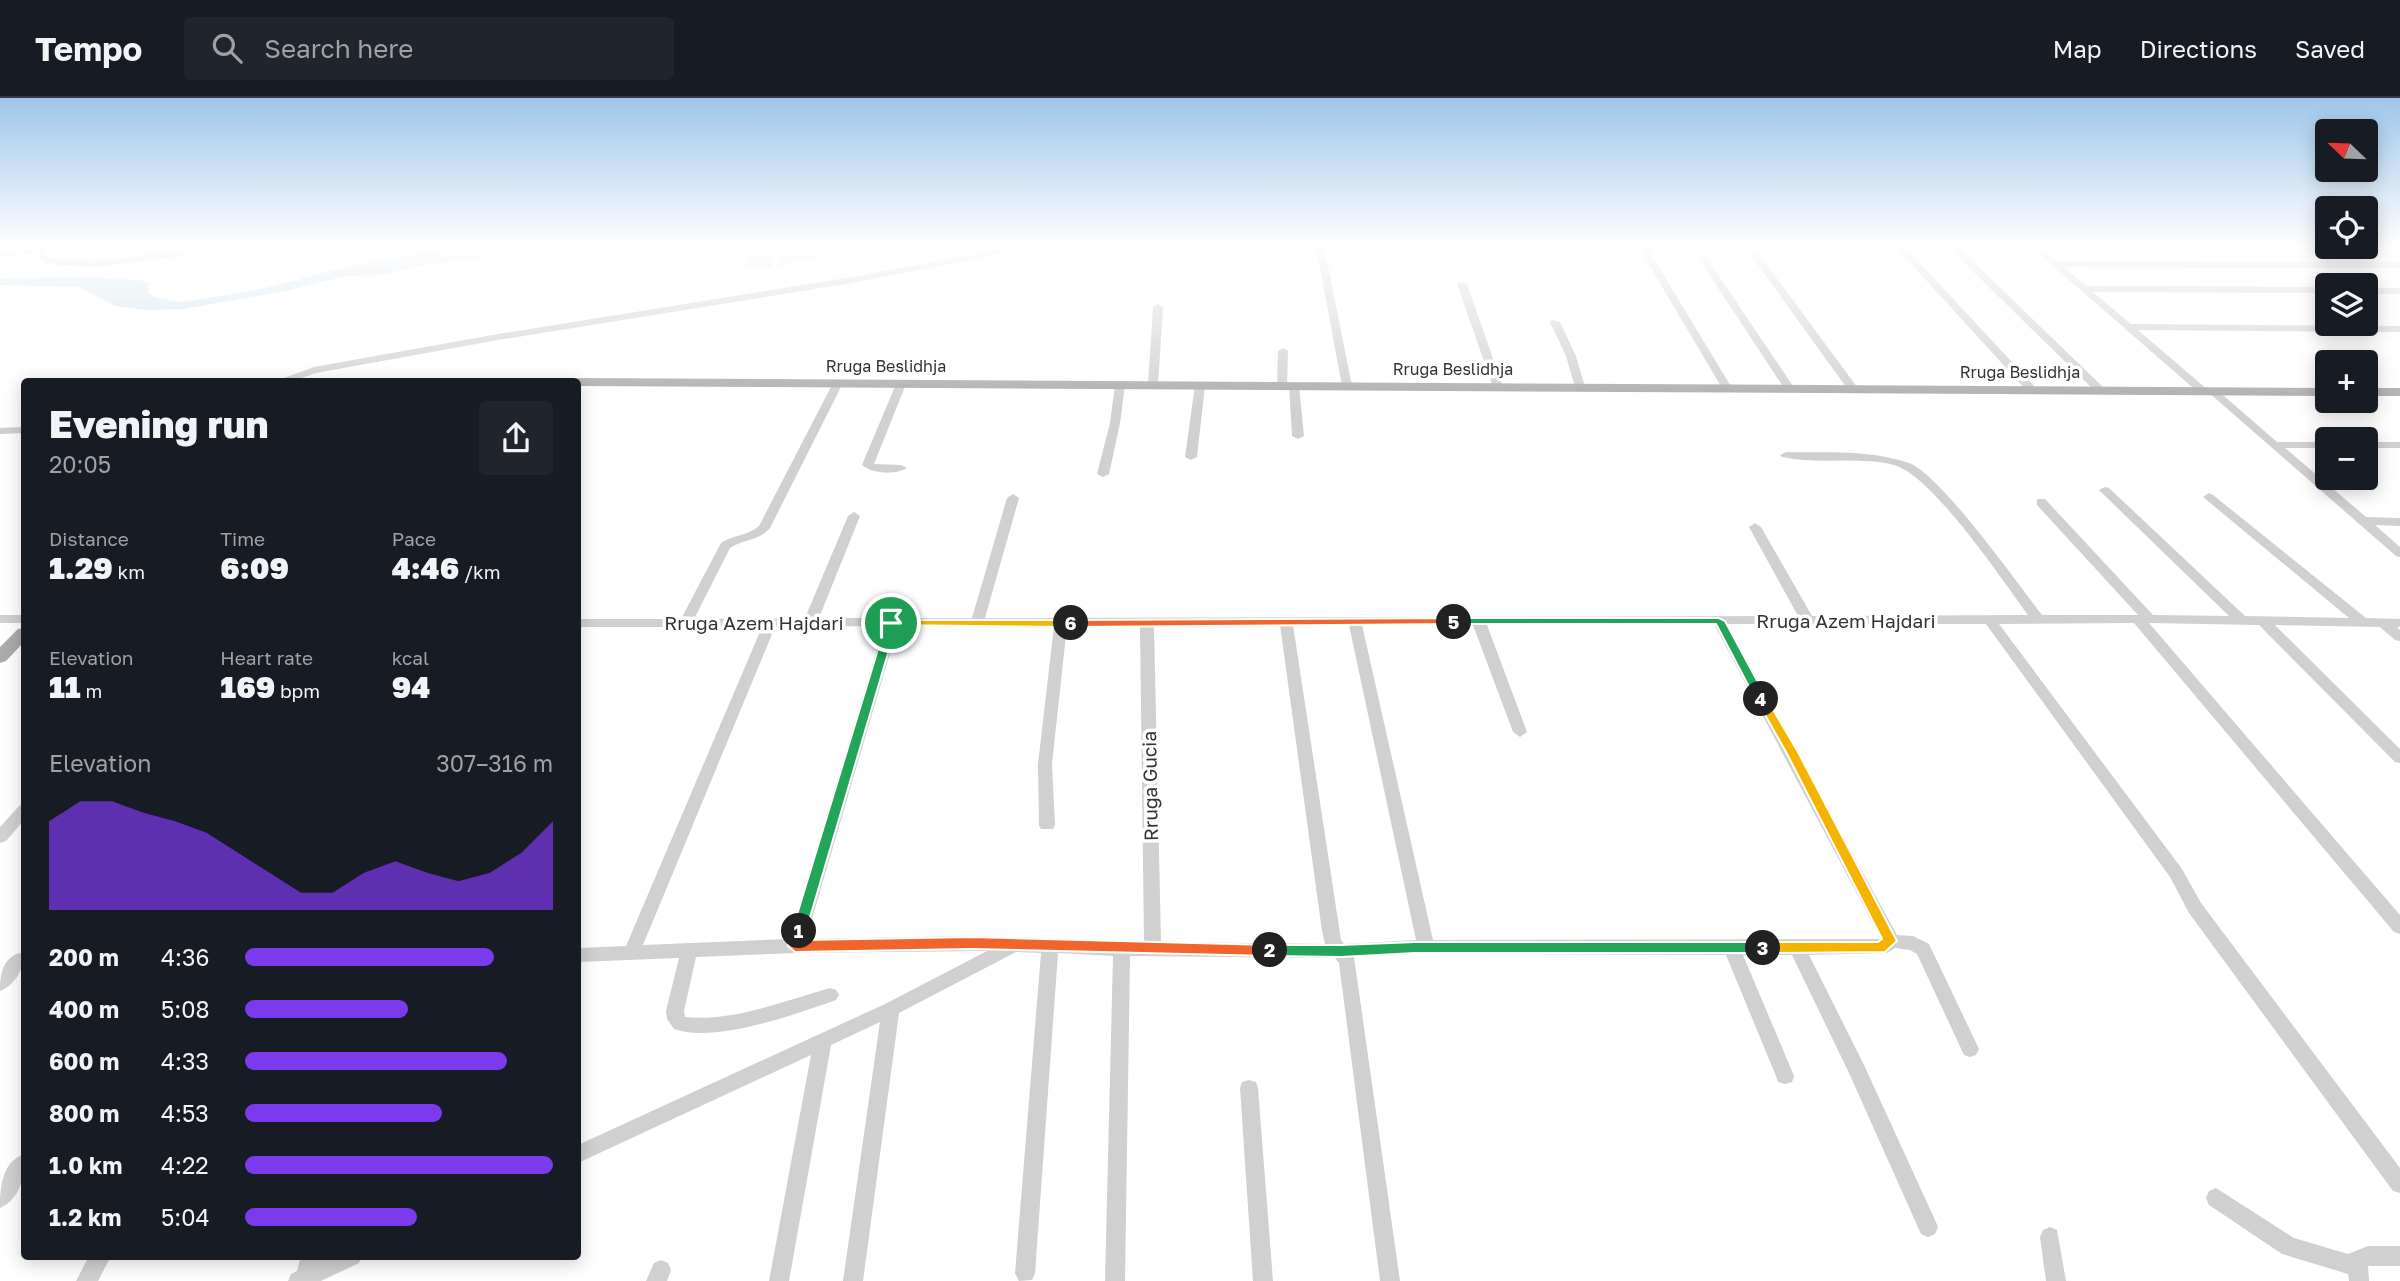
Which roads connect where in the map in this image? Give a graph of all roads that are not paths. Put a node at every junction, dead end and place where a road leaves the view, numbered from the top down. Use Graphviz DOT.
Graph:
graph roads {
  1 [pos="714,301"];
  2 [pos="1331,301"];
  3 [pos="1468,301"];
  4 [pos="1675,301"];
  5 [pos="1731,301"];
  6 [pos="1789,301"];
  7 [pos="1950,301"];
  8 [pos="2009,301"];
  9 [pos="2100,301"];
  10 [pos="1158,307"];
  11 [pos="1555,322"];
  12 [pos="2129,327"];
  13 [pos="2400,330"];
  14 [pos="1283,351"];
  15 [pos="314,370"];
  16 [pos="290,378"];
  17 [pos="297,378"];
  18 [pos="581,382"];
  19 [pos="838,383"];
  20 [pos="901,384"];
  21 [pos="1120,385"];
  22 [pos="1153,385"];
  23 [pos="1200,386"];
  24 [pos="1288,386"];
  25 [pos="1347,386"];
  26 [pos="1498,387"];
  27 [pos="1580,387"];
  28 [pos="1727,388"];
  29 [pos="1790,388"];
  30 [pos="1853,389"];
  31 [pos="2032,390"];
  32 [pos="2100,390"];
  33 [pos="2207,391"];
  34 [pos="2315,392"];
  35 [pos="2378,392"];
  36 [pos="2400,392"];
  37 [pos="21,430"];
  38 [pos="0,431"];
  39 [pos="1298,436"];
  40 [pos="2274,444"];
  41 [pos="2315,445"];
  42 [pos="2378,445"];
  43 [pos="2400,445"];
  44 [pos="1786,455"];
  45 [pos="1191,457"];
  46 [pos="901,468"];
  47 [pos="1103,474"];
  48 [pos="2105,490"];
  49 [pos="2209,497"];
  50 [pos="1013,498"];
  51 [pos="2041,502"];
  52 [pos="853,516"];
  53 [pos="2364,521"];
  54 [pos="2400,522"];
  55 [pos="1755,527"];
  56 [pos="2400,552"];
  57 [pos="21,619"];
  58 [pos="2143,619"];
  59 [pos="0,620"];
  60 [pos="1990,620"];
  61 [pos="2039,620"];
  62 [pos="2241,620"];
  63 [pos="2262,620"];
  64 [pos="1719,621"];
  65 [pos="1808,621"];
  66 [pos="2361,621"];
  67 [pos="770,622"];
  68 [pos="1286,622"];
  69 [pos="1355,622"];
  70 [pos="1479,622"];
  71 [pos="2383,622"];
  72 [pos="581,623"];
  73 [pos="685,623"];
  74 [pos="810,623"];
  75 [pos="891,623"];
  76 [pos="977,623"];
  77 [pos="1061,623"];
  78 [pos="1147,623"];
  79 [pos="2400,623"];
  80 [pos="21,636"];
  81 [pos="2400,638"];
  82 [pos="0,657"];
  83 [pos="1520,732"];
  84 [pos="2400,758"];
  85 [pos="21,813"];
  86 [pos="1047,825"];
  87 [pos="0,837"];
  88 [pos="2400,927"];
  89 [pos="1014,944"];
  90 [pos="1885,944"];
  91 [pos="795,946"];
  92 [pos="1050,946"];
  93 [pos="1426,947"];
  94 [pos="1731,947"];
  95 [pos="1797,948"];
  96 [pos="1122,949"];
  97 [pos="1153,949"];
  98 [pos="1341,951"];
  99 [pos="689,952"];
  100 [pos="631,954"];
  101 [pos="581,955"];
  102 [pos="0,960"];
  103 [pos="21,960"];
  104 [pos="21,961"];
  105 [pos="0,984"];
  106 [pos="830,995"];
  107 [pos="891,1009"];
  108 [pos="823,1041"];
  109 [pos="1970,1049"];
  110 [pos="1785,1076"];
  111 [pos="1249,1088"];
  112 [pos="581,1153"];
  113 [pos="21,1167"];
  114 [pos="2400,1184"];
  115 [pos="0,1198"];
  116 [pos="2216,1198"];
  117 [pos="1928,1227"];
  118 [pos="2050,1237"];
  119 [pos="2400,1256"];
  120 [pos="99,1260"];
  121 [pos="310,1260"];
  122 [pos="343,1260"];
  123 [pos="1025,1273"];
  124 [pos="2357,1274"];
  125 [pos="302,1279"];
  126 [pos="86,1281"];
  127 [pos="779,1281"];
  128 [pos="853,1281"];
  129 [pos="1115,1281"];
  130 [pos="1263,1281"];
  131 [pos="1390,1281"];
  132 [pos="2056,1281"];
  1 -- 15 [label="street"];
  2 -- 25 [label="street"];
  3 -- 26 [label="street"];
  4 -- 28 [label="street"];
  5 -- 29 [label="street"];
  6 -- 30 [label="street"];
  7 -- 31 [label="street"];
  8 -- 32 [label="street"];
  9 -- 12 [label="street"];
  10 -- 22 [label="street"];
  11 -- 27 [label="street"];
  12 -- 13 [label="street"];
  12 -- 33 [label="street"];
  14 -- 24 [label="street"];
  15 -- 16 [label="street"];
  15 -- 17 [label="street"];
  18 -- 19 [label="main road, Rruga Beslidhja"];
  19 -- 20 [label="main road, Rruga Beslidhja"];
  19 -- 73 [label="street"];
  20 -- 21 [label="main road, Rruga Beslidhja"];
  20 -- 46 [label="street"];
  21 -- 22 [label="main road, Rruga Beslidhja"];
  21 -- 47 [label="street"];
  22 -- 23 [label="main road, Rruga Beslidhja"];
  23 -- 24 [label="main road, Rruga Beslidhja"];
  23 -- 45 [label="street"];
  24 -- 25 [label="main road, Rruga Beslidhja"];
  24 -- 39 [label="street"];
  25 -- 26 [label="main road, Rruga Beslidhja"];
  26 -- 27 [label="main road, Rruga Beslidhja"];
  27 -- 28 [label="main road, Rruga Beslidhja"];
  28 -- 29 [label="main road, Rruga Beslidhja"];
  29 -- 30 [label="main road, Rruga Beslidhja"];
  30 -- 31 [label="main road, Rruga Beslidhja"];
  31 -- 32 [label="main road, Rruga Beslidhja"];
  32 -- 33 [label="main road, Rruga Beslidhja"];
  33 -- 34 [label="main road, Rruga Beslidhja"];
  33 -- 40 [label="street"];
  35 -- 36 [label="main road"];
  37 -- 38 [label="street"];
  40 -- 41 [label="street"];
  40 -- 53 [label="street"];
  42 -- 43 [label="street"];
  44 -- 61 [label="street"];
  48 -- 62 [label="street"];
  49 -- 66 [label="street"];
  50 -- 76 [label="street"];
  51 -- 58 [label="street"];
  52 -- 74 [label="street"];
  53 -- 54 [label="street"];
  53 -- 56 [label="street"];
  55 -- 65 [label="street"];
  57 -- 59 [label="street"];
  58 -- 61 [label="street, Rruga Azem Hajdari"];
  58 -- 62 [label="street, Rruga Azem Hajdari"];
  58 -- 88 [label="street"];
  60 -- 61 [label="street, Rruga Azem Hajdari"];
  60 -- 65 [label="street, Rruga Azem Hajdari"];
  60 -- 114 [label="street"];
  62 -- 63 [label="street, Rruga Azem Hajdari"];
  63 -- 66 [label="street, Rruga Azem Hajdari"];
  63 -- 84 [label="street"];
  64 -- 65 [label="street, Rruga Azem Hajdari"];
  64 -- 70 [label="street, Rruga Azem Hajdari"];
  64 -- 90 [label="street"];
  66 -- 71 [label="street, Rruga Azem Hajdari"];
  67 -- 73 [label="street, Rruga Azem Hajdari"];
  67 -- 74 [label="street, Rruga Azem Hajdari"];
  67 -- 100 [label="street"];
  68 -- 69 [label="street, Rruga Azem Hajdari"];
  68 -- 78 [label="street, Rruga Azem Hajdari"];
  68 -- 98 [label="street"];
  69 -- 70 [label="street, Rruga Azem Hajdari"];
  69 -- 93 [label="street"];
  70 -- 83 [label="street"];
  71 -- 79 [label="street, Rruga Azem Hajdari"];
  71 -- 81 [label="street"];
  72 -- 73 [label="street, Rruga Azem Hajdari"];
  74 -- 75 [label="street, Rruga Azem Hajdari"];
  75 -- 76 [label="street, Rruga Azem Hajdari"];
  75 -- 91 [label="street"];
  76 -- 77 [label="street, Rruga Azem Hajdari"];
  77 -- 78 [label="street, Rruga Azem Hajdari"];
  77 -- 86 [label="street"];
  78 -- 97 [label="street, Rruga Gucia"];
  80 -- 82 [label="main road"];
  85 -- 87 [label="street"];
  89 -- 91 [label="street"];
  89 -- 92 [label="street"];
  89 -- 107 [label="street"];
  90 -- 95 [label="street"];
  90 -- 109 [label="street"];
  91 -- 99 [label="street"];
  92 -- 96 [label="street"];
  92 -- 123 [label="street"];
  93 -- 94 [label="street"];
  93 -- 98 [label="street"];
  94 -- 95 [label="street"];
  94 -- 110 [label="street"];
  95 -- 117 [label="street"];
  96 -- 97 [label="street"];
  96 -- 129 [label="street"];
  97 -- 98 [label="street"];
  98 -- 131 [label="street"];
  99 -- 100 [label="street"];
  99 -- 106 [label="street"];
  100 -- 101 [label="street"];
  102 -- 103 [label="street"];
  104 -- 105 [label="street"];
  107 -- 108 [label="street"];
  107 -- 128 [label="street"];
  108 -- 112 [label="street"];
  108 -- 127 [label="street"];
  111 -- 130 [label="street"];
  113 -- 115 [label="street"];
  116 -- 124 [label="street"];
  118 -- 132 [label="street"];
  119 -- 124 [label="street"];
  120 -- 126 [label="street"];
  121 -- 125 [label="street"];
  122 -- 125 [label="street"];
}
